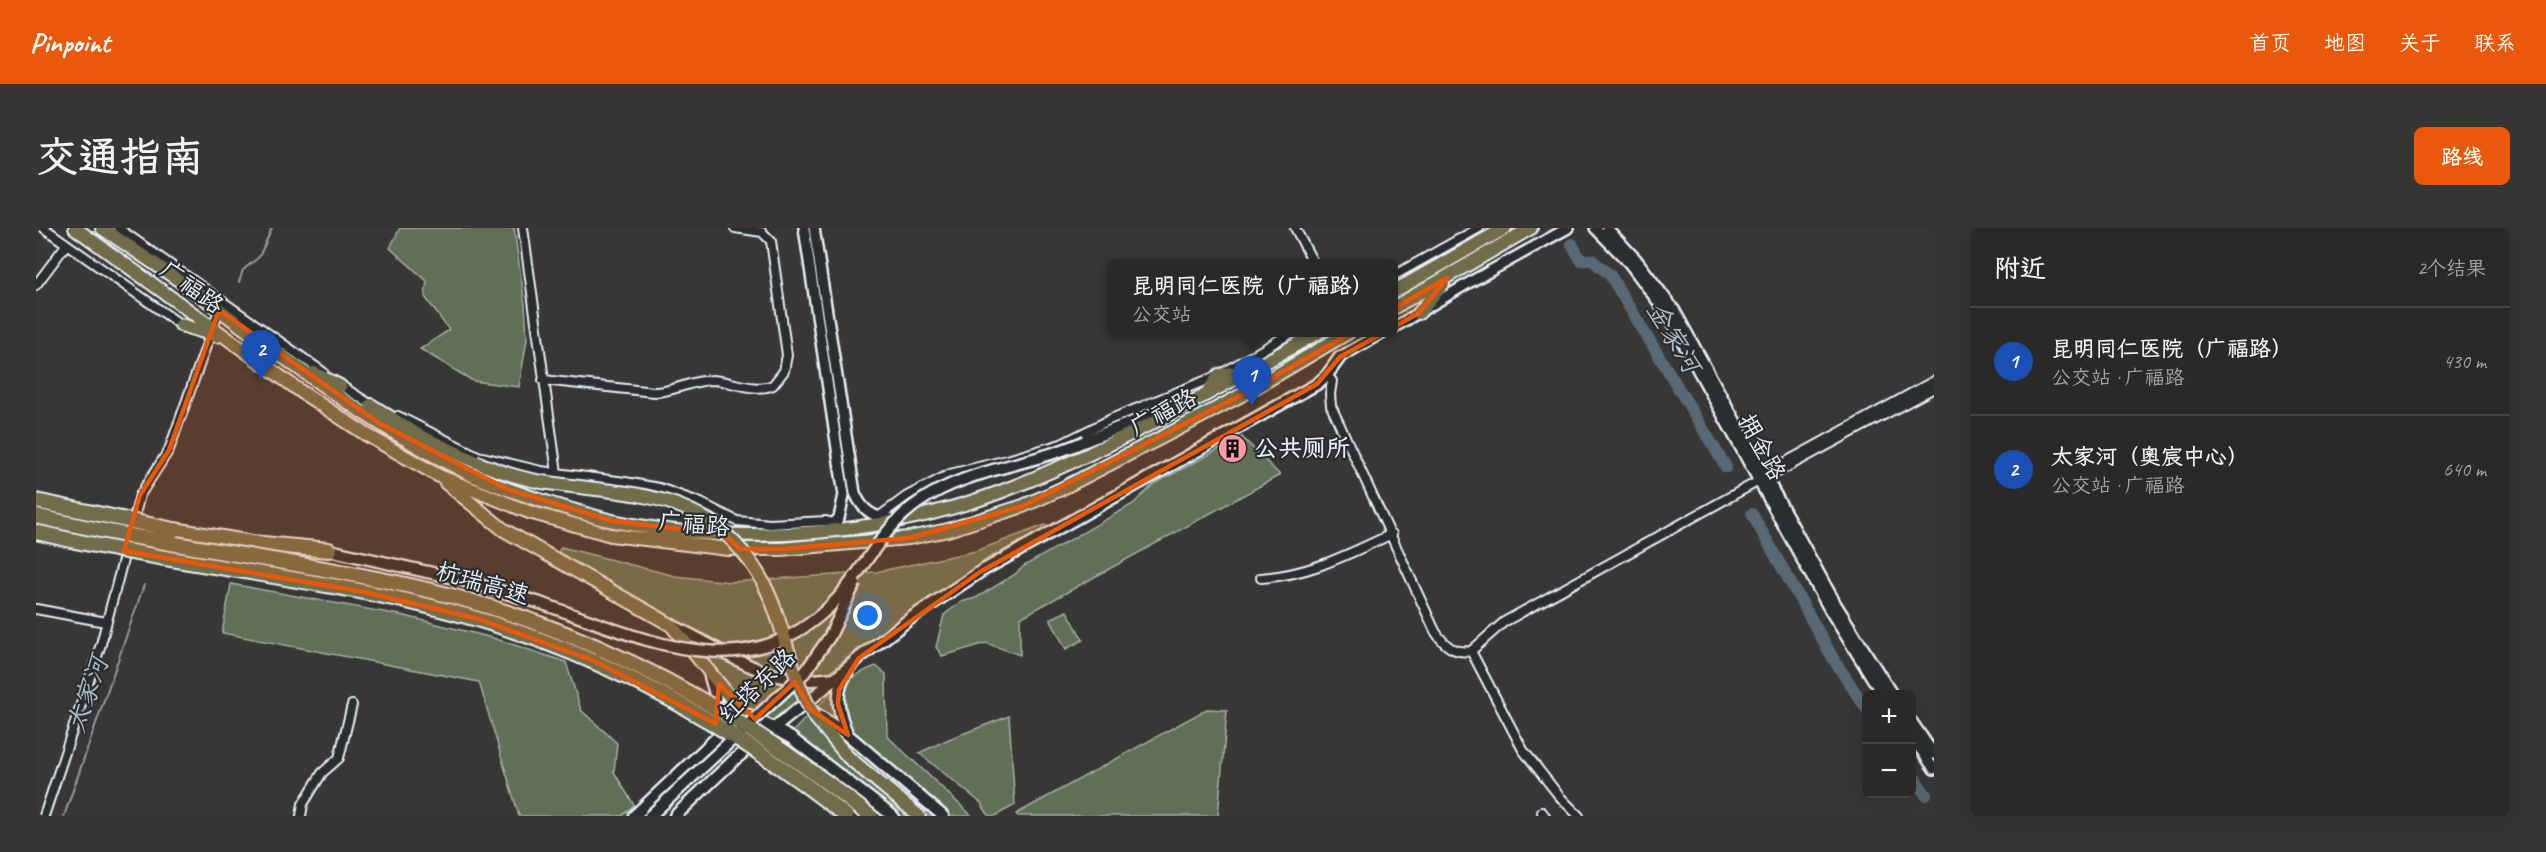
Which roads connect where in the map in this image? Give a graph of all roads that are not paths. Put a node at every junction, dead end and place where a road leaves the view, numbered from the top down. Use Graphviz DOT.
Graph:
graph roads {
  1 [pos="44,228"];
  2 [pos="66,228"];
  3 [pos="102,228"];
  4 [pos="118,228"];
  5 [pos="523,228"];
  6 [pos="735,228"];
  7 [pos="804,228"];
  8 [pos="814,228"];
  9 [pos="1295,228"];
  10 [pos="1479,228"];
  11 [pos="1505,228"];
  12 [pos="1531,228"];
  13 [pos="1568,228"];
  14 [pos="1595,228"];
  15 [pos="1607,228"];
  16 [pos="77,230"];
  17 [pos="66,245"];
  18 [pos="812,249"];
  19 [pos="152,252"];
  20 [pos="1311,259"];
  21 [pos="1398,273"];
  22 [pos="1448,278"];
  23 [pos="36,285"];
  24 [pos="1398,289"];
  25 [pos="193,291"];
  26 [pos="1398,305"];
  27 [pos="219,310"];
  28 [pos="1419,313"];
  29 [pos="1398,324"];
  30 [pos="181,325"];
  31 [pos="212,331"];
  32 [pos="1286,337"];
  33 [pos="1312,337"];
  34 [pos="1342,337"];
  35 [pos="1377,337"];
  36 [pos="1340,357"];
  37 [pos="294,366"];
  38 [pos="1251,370"];
  39 [pos="1219,375"];
  40 [pos="1327,375"];
  41 [pos="543,380"];
  42 [pos="1934,381"];
  43 [pos="340,386"];
  44 [pos="1934,388"];
  45 [pos="1207,393"];
  46 [pos="842,403"];
  47 [pos="371,405"];
  48 [pos="831,405"];
  49 [pos="557,473"];
  50 [pos="439,476"];
  51 [pos="1763,478"];
  52 [pos="36,501"];
  53 [pos="36,516"];
  54 [pos="879,517"];
  55 [pos="897,519"];
  56 [pos="831,527"];
  57 [pos="854,527"];
  58 [pos="36,532"];
  59 [pos="1392,534"];
  60 [pos="329,550"];
  61 [pos="864,563"];
  62 [pos="1261,578"];
  63 [pos="36,609"];
  64 [pos="106,622"];
  65 [pos="670,625"];
  66 [pos="1471,651"];
  67 [pos="854,663"];
  68 [pos="708,670"];
  69 [pos="837,677"];
  70 [pos="1880,690"];
  71 [pos="1890,690"];
  72 [pos="352,705"];
  73 [pos="803,705"];
  74 [pos="743,712"];
  75 [pos="774,729"];
  76 [pos="1916,729"];
  77 [pos="848,735"];
  78 [pos="763,737"];
  79 [pos="1916,744"];
  80 [pos="706,749"];
  81 [pos="1934,754"];
  82 [pos="1934,768"];
  83 [pos="939,813"];
  84 [pos="44,816"];
  85 [pos="301,816"];
  86 [pos="634,816"];
  87 [pos="650,816"];
  88 [pos="675,816"];
  89 [pos="846,816"];
  90 [pos="863,816"];
  91 [pos="870,816"];
  92 [pos="893,816"];
  93 [pos="919,816"];
  94 [pos="1579,816"];
  1 -- 17 [label="street"];
  2 -- 16 [label="main road"];
  3 -- 25 [label="main road, 广福路"];
  4 -- 19 [label="street"];
  5 -- 41 [label="street"];
  6 -- 41 [label="street"];
  7 -- 18 [label="street"];
  8 -- 18 [label="street"];
  9 -- 20 [label="street"];
  10 -- 21 [label="street"];
  11 -- 24 [label="main road"];
  12 -- 22 [label="main road"];
  13 -- 28 [label="street"];
  14 -- 51 [label="street, 拥金路"];
  15 -- 51 [label="street, 拥金路"];
  16 -- 31 [label="main road, 广福路"];
  17 -- 23 [label="street"];
  17 -- 30 [label="street"];
  18 -- 46 [label="street"];
  18 -- 48 [label="street"];
  19 -- 25 [label="main road"];
  19 -- 43 [label="street"];
  22 -- 26 [label="main road"];
  22 -- 28 [label="main road"];
  25 -- 27 [label="main road, 广福路"];
  27 -- 31 [label="street"];
  27 -- 37 [label="main road, 广福路"];
  28 -- 29 [label="street"];
  30 -- 31 [label="main road"];
  31 -- 50 [label="main road, 广福路"];
  31 -- 64 [label="street"];
  32 -- 39 [label="street"];
  33 -- 38 [label="main road, 广福路"];
  34 -- 50 [label="main road, 广福路"];
  35 -- 36 [label="street"];
  36 -- 40 [label="main road, 红塔东路"];
  37 -- 43 [label="main road"];
  37 -- 56 [label="main road, 广福路"];
  38 -- 39 [label="main road"];
  38 -- 45 [label="main road, 广福路"];
  39 -- 45 [label="main road"];
  39 -- 54 [label="street"];
  40 -- 59 [label="street"];
  40 -- 67 [label="main road, 红塔东路"];
  41 -- 49 [label="street"];
  42 -- 51 [label="street"];
  43 -- 47 [label="street"];
  44 -- 51 [label="street"];
  45 -- 55 [label="main road, 广福路"];
  45 -- 61 [label="main road, bridge"];
  46 -- 48 [label="street"];
  46 -- 54 [label="street"];
  47 -- 49 [label="street"];
  47 -- 93 [label="main road, bridge"];
  48 -- 56 [label="street"];
  49 -- 56 [label="street"];
  50 -- 65 [label="main road"];
  51 -- 66 [label="street"];
  51 -- 70 [label="street, 拥金路"];
  51 -- 71 [label="street, 拥金路"];
  52 -- 60 [label="highway, bridge"];
  53 -- 91 [label="highway, 杭瑞高速, bridge"];
  54 -- 55 [label="street"];
  54 -- 57 [label="street"];
  55 -- 57 [label="main road, 广福路"];
  56 -- 57 [label="main road, 广福路"];
  58 -- 89 [label="highway, 杭瑞高速, bridge"];
  59 -- 62 [label="street"];
  59 -- 66 [label="street"];
  60 -- 61 [label="main road, bridge"];
  61 -- 87 [label="main road, 红塔东路, bridge"];
  63 -- 64 [label="street"];
  64 -- 84 [label="street"];
  65 -- 68 [label="main road"];
  65 -- 69 [label="main road"];
  66 -- 94 [label="street"];
  67 -- 69 [label="main road, 红塔东路"];
  67 -- 77 [label="main road"];
  68 -- 74 [label="main road"];
  68 -- 80 [label="main road"];
  69 -- 73 [label="main road, 红塔东路"];
  72 -- 85 [label="street"];
  73 -- 75 [label="main road, 红塔东路"];
  73 -- 77 [label="main road"];
  74 -- 75 [label="main road"];
  74 -- 78 [label="main road"];
  74 -- 80 [label="main road"];
  75 -- 78 [label="main road, 红塔东路"];
  75 -- 92 [label="main road"];
  76 -- 81 [label="street"];
  77 -- 83 [label="main road"];
  78 -- 88 [label="main road, 红塔东路"];
  78 -- 90 [label="main road"];
  79 -- 82 [label="street"];
  80 -- 86 [label="main road"];
}
